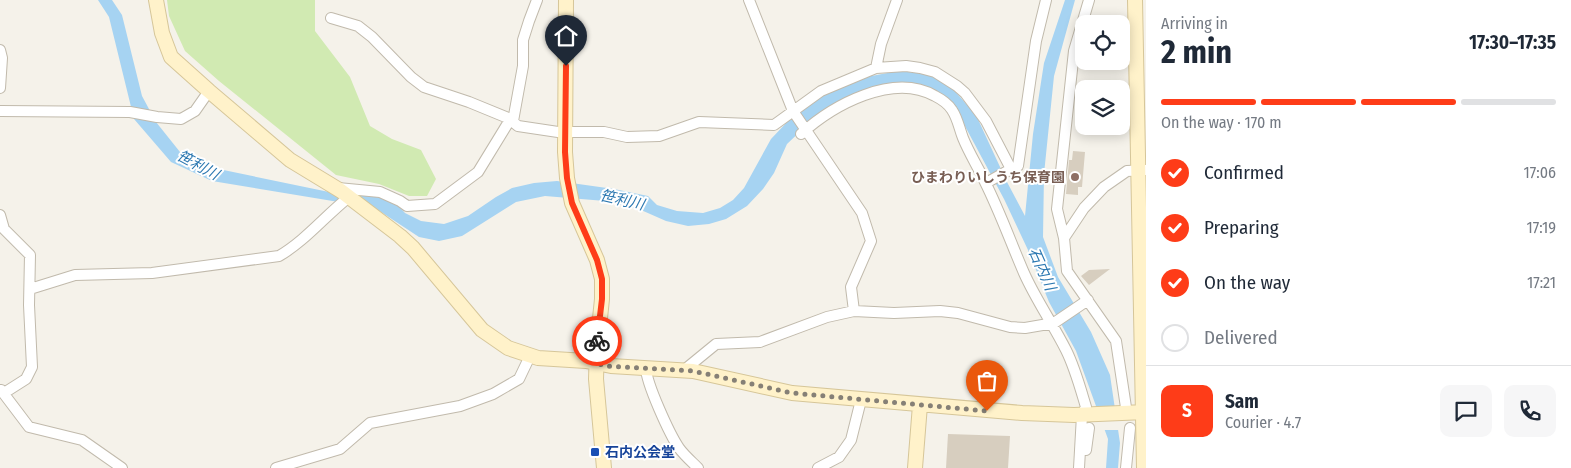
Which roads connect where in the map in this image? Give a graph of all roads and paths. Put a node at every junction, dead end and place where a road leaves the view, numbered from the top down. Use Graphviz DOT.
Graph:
graph roads {
  1 [pos="156,0"];
  2 [pos="537,0"];
  3 [pos="566,0"];
  4 [pos="750,0"];
  5 [pos="897,0"];
  6 [pos="1046,0"];
  7 [pos="1089,0"];
  8 [pos="1135,0"];
  9 [pos="331,18"];
  10 [pos="0,50"];
  11 [pos="876,68"];
  12 [pos="0,88"];
  13 [pos="209,91"];
  14 [pos="0,108"];
  15 [pos="794,111"];
  16 [pos="513,121"];
  17 [pos="804,131"];
  18 [pos="565,132"];
  19 [pos="1010,170"];
  20 [pos="1142,170"];
  21 [pos="987,182"];
  22 [pos="341,192"];
  23 [pos="0,215"];
  24 [pos="1064,238"];
  25 [pos="30,289"];
  26 [pos="1085,302"];
  27 [pos="854,311"];
  28 [pos="1052,324"];
  29 [pos="530,356"];
  30 [pos="596,363"];
  31 [pos="646,368"];
  32 [pos="683,370"];
  33 [pos="2,392"];
  34 [pos="861,400"];
  35 [pos="920,405"];
  36 [pos="1086,414"];
  37 [pos="1125,414"];
  38 [pos="1145,414"];
  39 [pos="1090,428"];
  40 [pos="1130,428"];
  41 [pos="1086,451"];
  42 [pos="122,468"];
  43 [pos="276,468"];
  44 [pos="604,468"];
  45 [pos="698,468"];
  46 [pos="818,468"];
  47 [pos="915,468"];
  48 [pos="1080,468"];
  49 [pos="1126,468"];
  50 [pos="1144,468"];
  1 -- 13 [label="street"];
  2 -- 16 [label="street"];
  3 -- 18 [label="street"];
  4 -- 15 [label="street"];
  5 -- 11 [label="street"];
  6 -- 19 [label="street"];
  7 -- 24 [label="street"];
  8 -- 20 [label="street"];
  9 -- 16 [label="street"];
  10 -- 12 [label="street"];
  11 -- 15 [label="street"];
  11 -- 19 [label="street"];
  13 -- 14 [label="street"];
  13 -- 22 [label="street"];
  15 -- 17 [label="street"];
  15 -- 18 [label="street"];
  16 -- 18 [label="street"];
  16 -- 22 [label="street"];
  17 -- 21 [label="street"];
  17 -- 27 [label="street"];
  18 -- 30 [label="street"];
  19 -- 21 [label="street"];
  20 -- 24 [label="street"];
  20 -- 38 [label="street"];
  21 -- 28 [label="street"];
  22 -- 25 [label="street"];
  22 -- 29 [label="street"];
  23 -- 25 [label="street"];
  24 -- 26 [label="street"];
  25 -- 33 [label="street"];
  26 -- 28 [label="street"];
  26 -- 37 [label="street"];
  27 -- 28 [label="street"];
  27 -- 32 [label="street"];
  28 -- 36 [label="street"];
  29 -- 30 [label="street"];
  29 -- 43 [label="street"];
  30 -- 31 [label="street"];
  30 -- 44 [label="street"];
  31 -- 32 [label="street"];
  31 -- 45 [label="street"];
  32 -- 34 [label="street"];
  33 -- 42 [label="street"];
  34 -- 35 [label="street"];
  34 -- 46 [label="street"];
  35 -- 36 [label="street"];
  35 -- 47 [label="street"];
  36 -- 37 [label="street"];
  36 -- 48 [label="street"];
  37 -- 38 [label="street"];
  38 -- 50 [label="street"];
  39 -- 41 [label="street"];
  40 -- 49 [label="street"];
}
